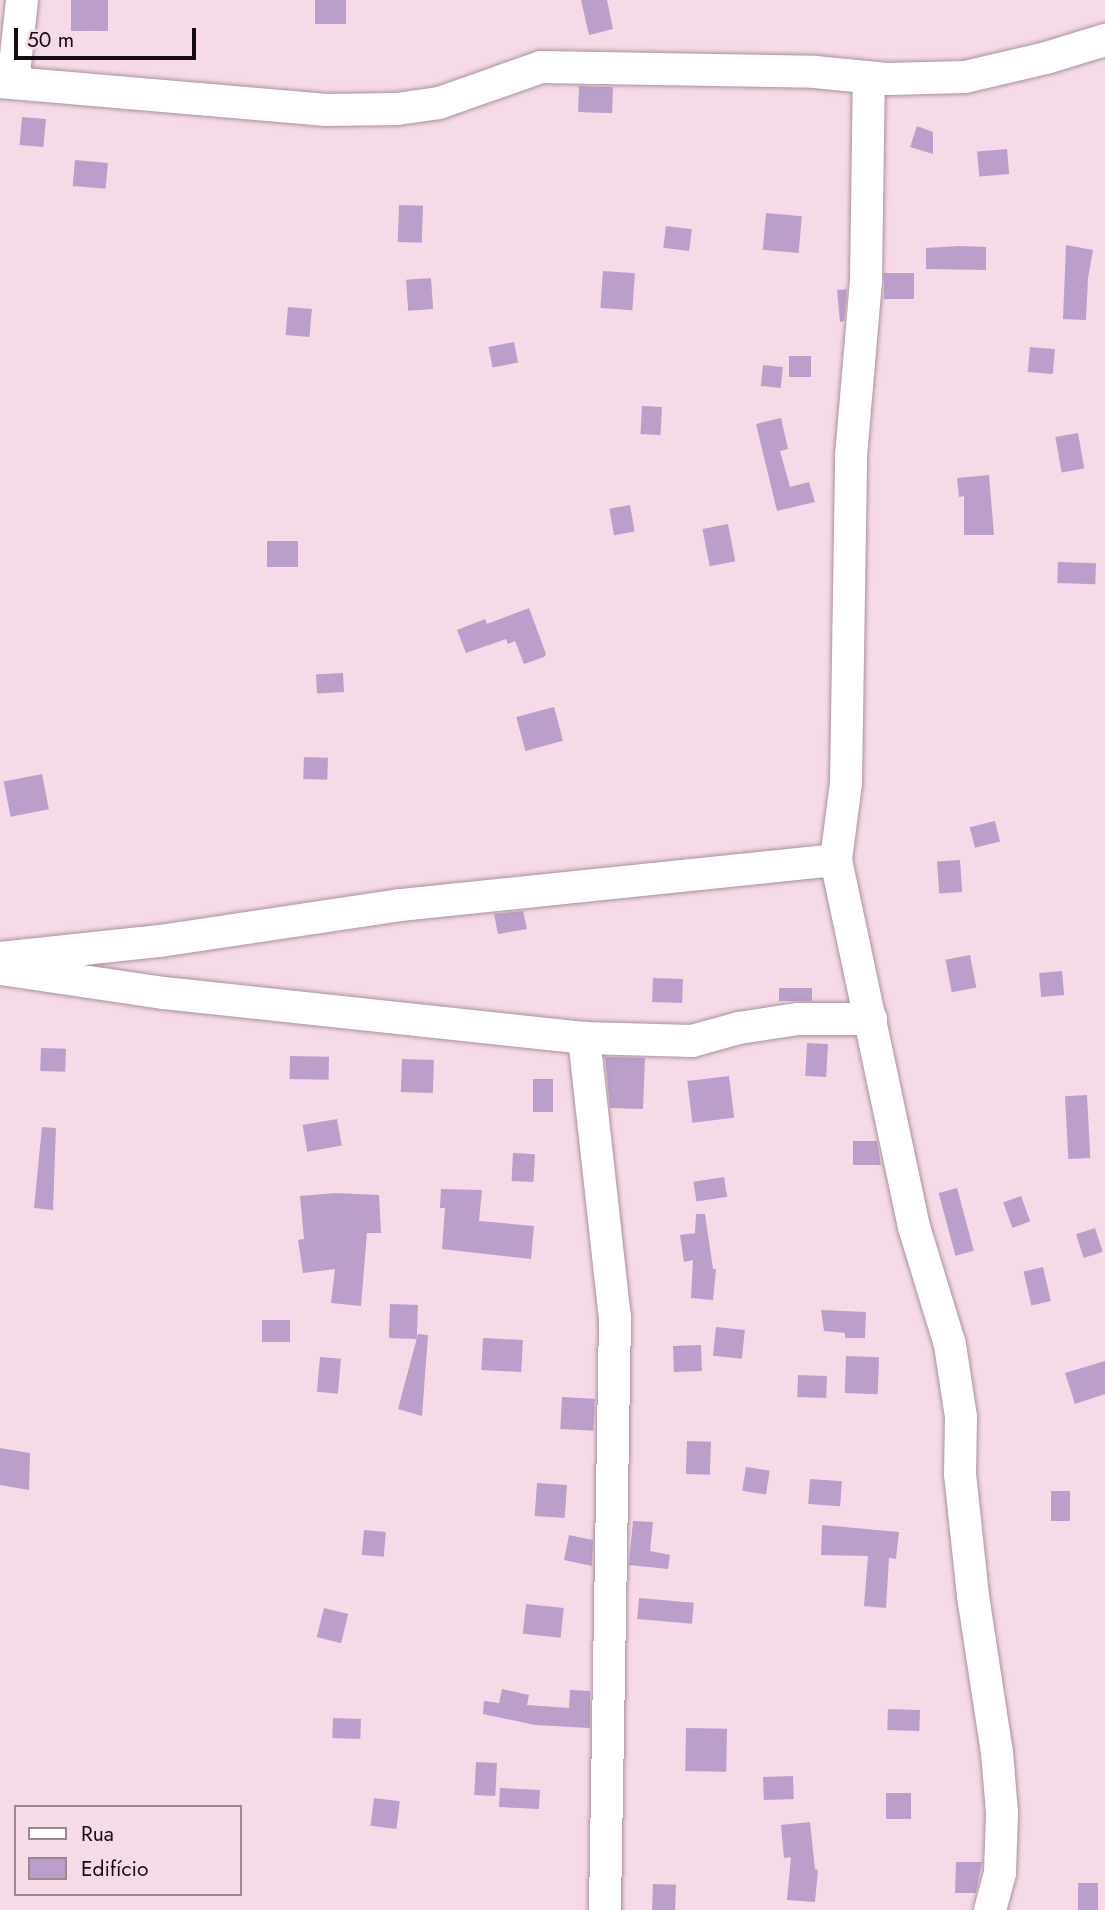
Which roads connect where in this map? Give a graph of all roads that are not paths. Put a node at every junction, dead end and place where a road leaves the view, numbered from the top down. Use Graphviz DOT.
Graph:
graph roads {
  1 [pos="22,0"];
  2 [pos="1105,40"];
  3 [pos="869,78"];
  4 [pos="6,83"];
  5 [pos="836,860"];
  6 [pos="0,958"];
  7 [pos="0,969"];
  8 [pos="871,1019"];
  9 [pos="584,1038"];
  10 [pos="605,1910"];
  11 [pos="990,1910"];
  1 -- 4 [label="street"];
  2 -- 3 [label="street"];
  3 -- 4 [label="street"];
  3 -- 5 [label="street"];
  5 -- 6 [label="street"];
  5 -- 8 [label="street"];
  7 -- 9 [label="street"];
  8 -- 9 [label="street"];
  8 -- 11 [label="street"];
  9 -- 10 [label="street"];
}
